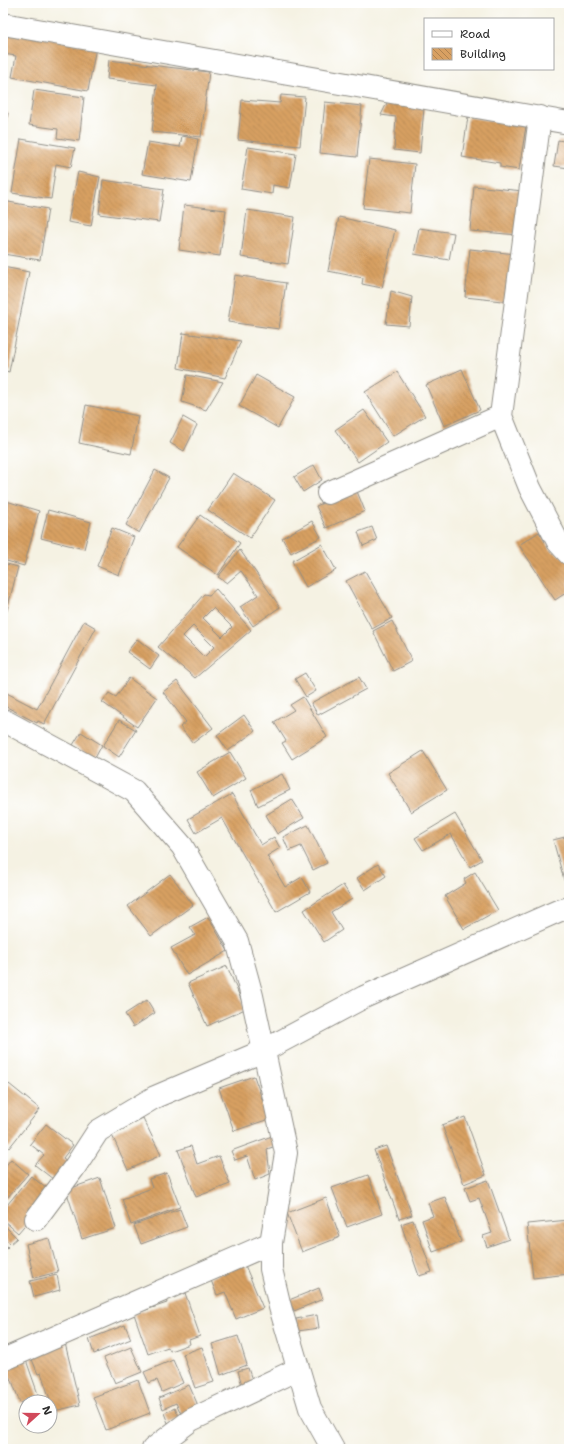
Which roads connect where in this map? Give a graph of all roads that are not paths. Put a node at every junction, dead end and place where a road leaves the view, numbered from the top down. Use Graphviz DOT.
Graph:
graph roads {
  1 [pos="3,24"];
  2 [pos="540,117"];
  3 [pos="569,123"];
  4 [pos="501,416"];
  5 [pos="328,493"];
  6 [pos="569,554"];
  7 [pos="3,720"];
  8 [pos="569,908"];
  9 [pos="263,1051"];
  10 [pos="36,1219"];
  11 [pos="271,1243"];
  12 [pos="3,1360"];
  13 [pos="298,1369"];
  14 [pos="153,1449"];
  15 [pos="333,1449"];
  1 -- 2 [label="street"];
  2 -- 3 [label="street"];
  2 -- 4 [label="street"];
  4 -- 5 [label="street"];
  4 -- 6 [label="street"];
  7 -- 9 [label="street"];
  8 -- 9 [label="street"];
  9 -- 10 [label="street"];
  9 -- 11 [label="street"];
  11 -- 12 [label="street"];
  11 -- 13 [label="street"];
  13 -- 14 [label="street"];
  13 -- 15 [label="street"];
}
